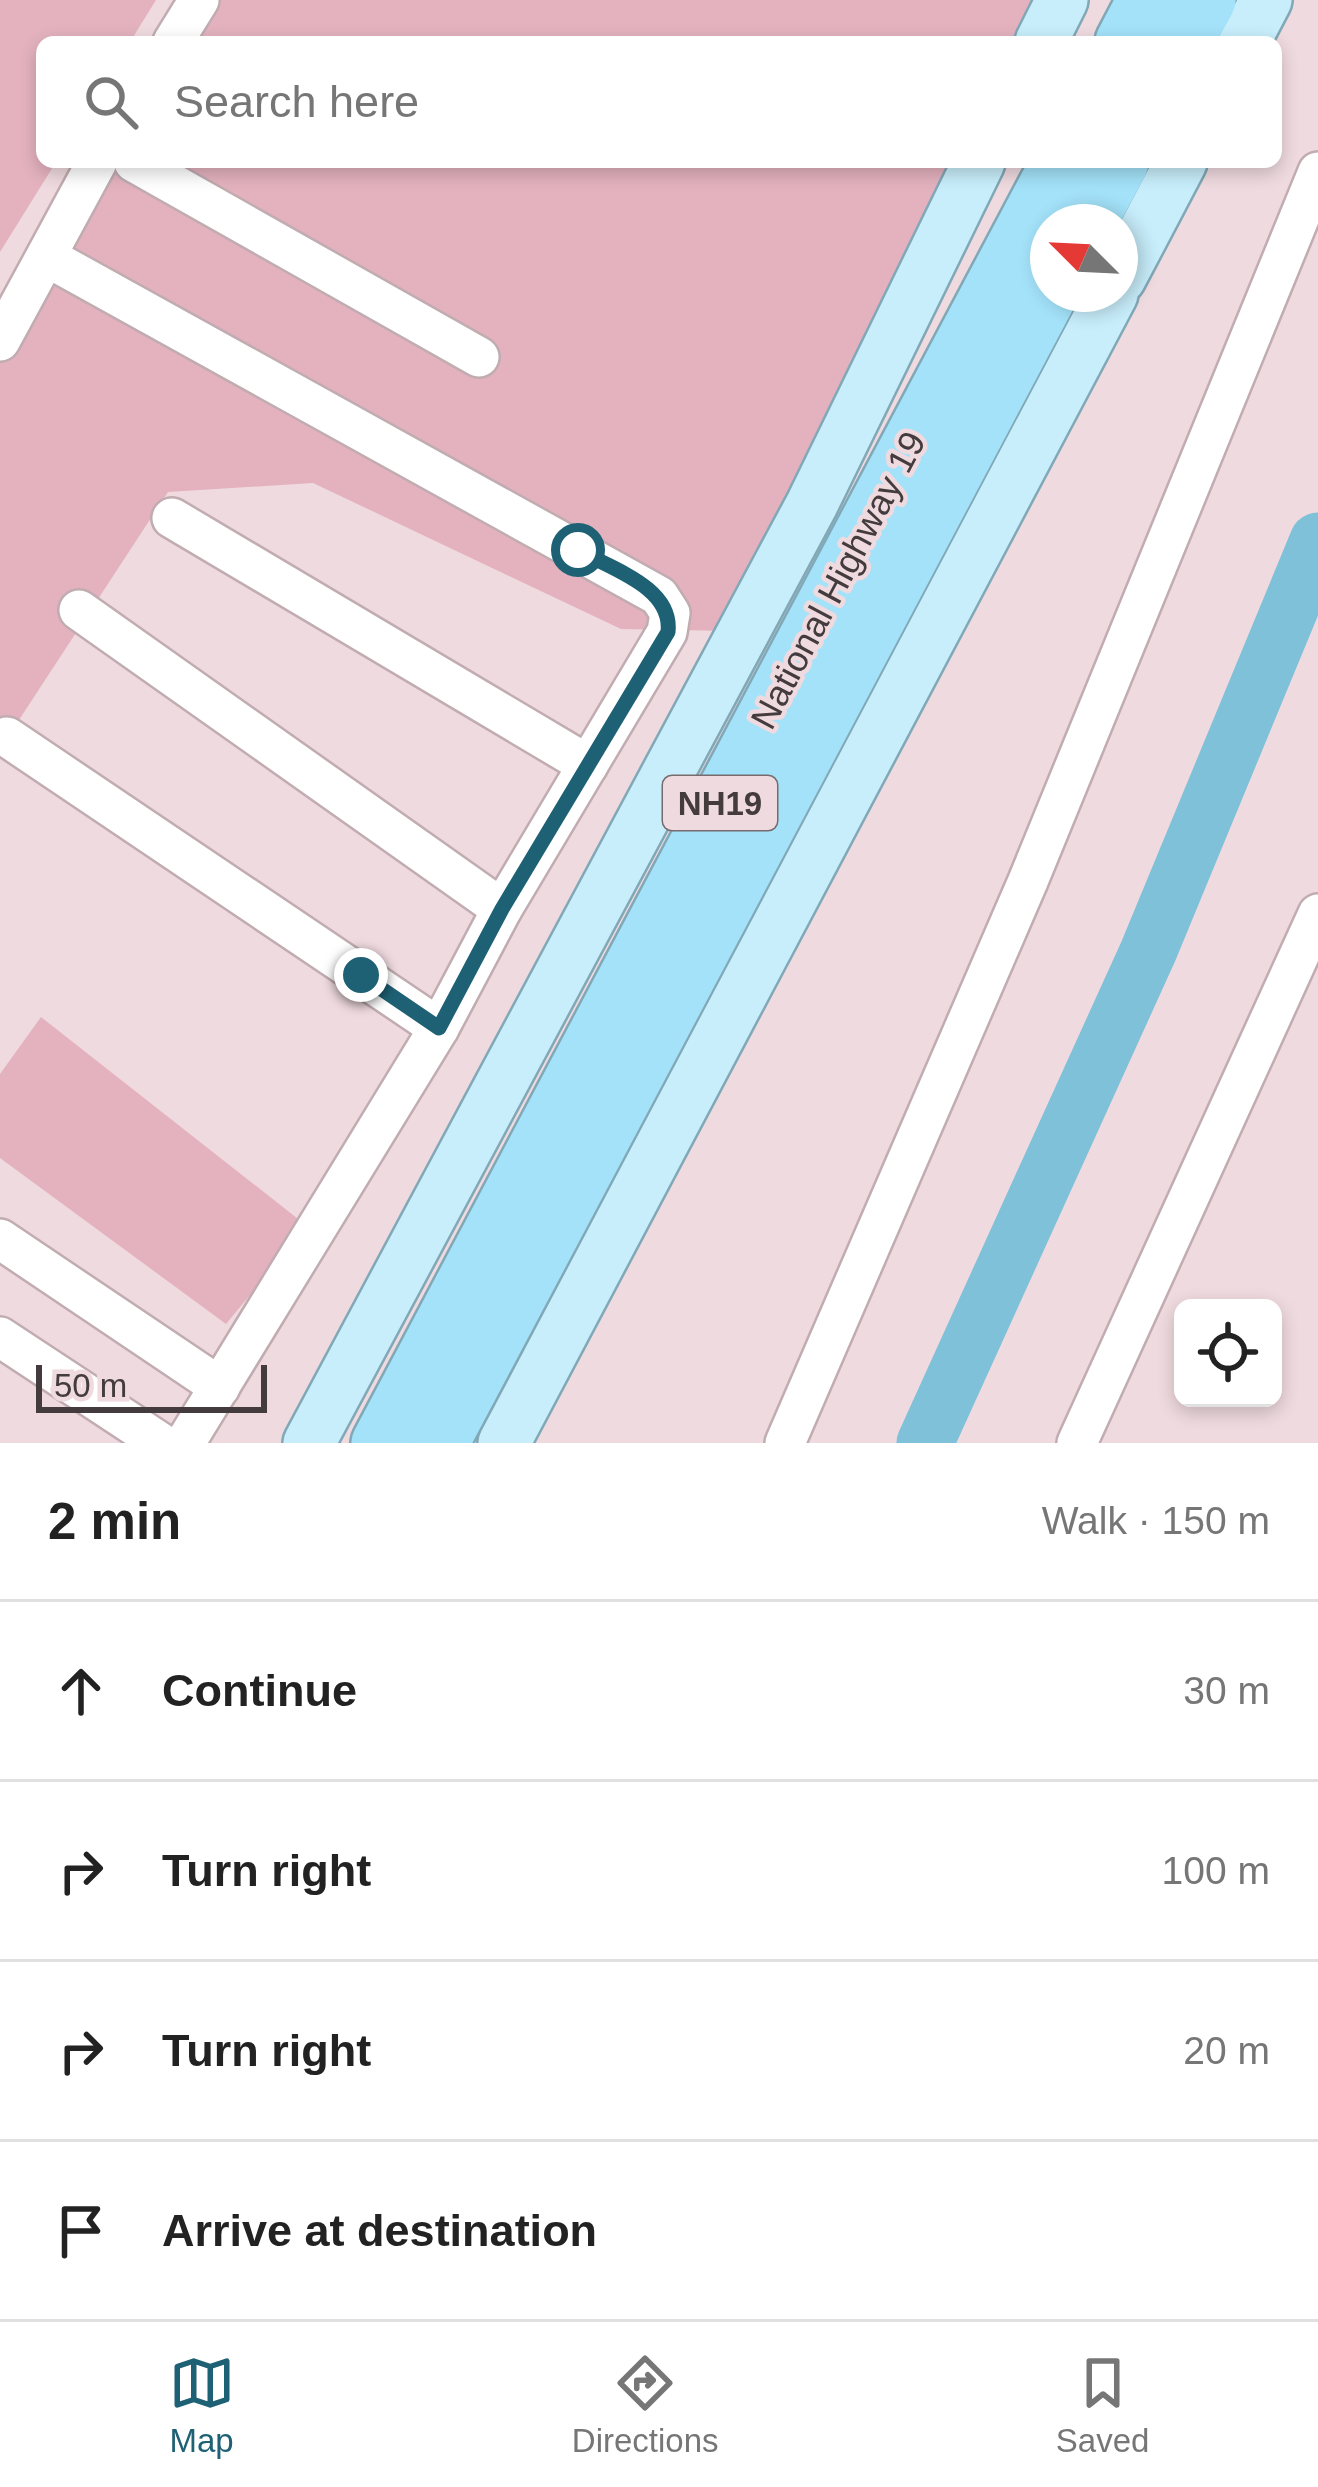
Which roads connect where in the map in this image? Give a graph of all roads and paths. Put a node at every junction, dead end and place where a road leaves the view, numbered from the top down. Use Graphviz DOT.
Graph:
graph roads {
  1 [pos="200,0"];
  2 [pos="1062,0"];
  3 [pos="1146,0"];
  4 [pos="1207,0"];
  5 [pos="1266,0"];
  6 [pos="176,36"];
  7 [pos="1044,36"];
  8 [pos="1127,36"];
  9 [pos="1187,36"];
  10 [pos="1247,36"];
  11 [pos="94,168"];
  12 [pos="145,168"];
  13 [pos="976,168"];
  14 [pos="1057,168"];
  15 [pos="1117,168"];
  16 [pos="1178,168"];
  17 [pos="1318,172"];
  18 [pos="1098,204"];
  19 [pos="1138,244"];
  20 [pos="47,257"];
  21 [pos="1039,312"];
  22 [pos="1102,312"];
  23 [pos="0,341"];
  24 [pos="479,357"];
  25 [pos="172,518"];
  26 [pos="79,610"];
  27 [pos="7,737"];
  28 [pos="588,765"];
  29 [pos="502,909"];
  30 [pos="1318,914"];
  31 [pos="439,1028"];
  32 [pos="0,1239"];
  33 [pos="0,1337"];
  34 [pos="220,1387"];
  35 [pos="161,1443"];
  36 [pos="185,1443"];
  37 [pos="309,1443"];
  38 [pos="380,1443"];
  39 [pos="440,1443"];
  40 [pos="504,1443"];
  41 [pos="785,1443"];
  42 [pos="1077,1443"];
  1 -- 6 [label="street"];
  2 -- 7 [label="main road"];
  3 -- 8 [label="highway"];
  4 -- 9 [label="highway"];
  5 -- 10 [label="main road"];
  11 -- 20 [label="street"];
  12 -- 24 [label="street"];
  13 -- 37 [label="main road"];
  14 -- 38 [label="highway, National Highway 19 / NH19"];
  15 -- 18 [label="highway"];
  16 -- 19 [label="main road"];
  17 -- 41 [label="street"];
  20 -- 23 [label="street"];
  20 -- 28 [label="street"];
  21 -- 39 [label="highway, NH19"];
  22 -- 40 [label="main road"];
  25 -- 28 [label="street"];
  26 -- 29 [label="street"];
  27 -- 31 [label="street"];
  28 -- 29 [label="street"];
  29 -- 31 [label="street"];
  30 -- 42 [label="street"];
  31 -- 34 [label="street"];
  32 -- 34 [label="street"];
  33 -- 35 [label="street"];
  34 -- 36 [label="street"];
}
